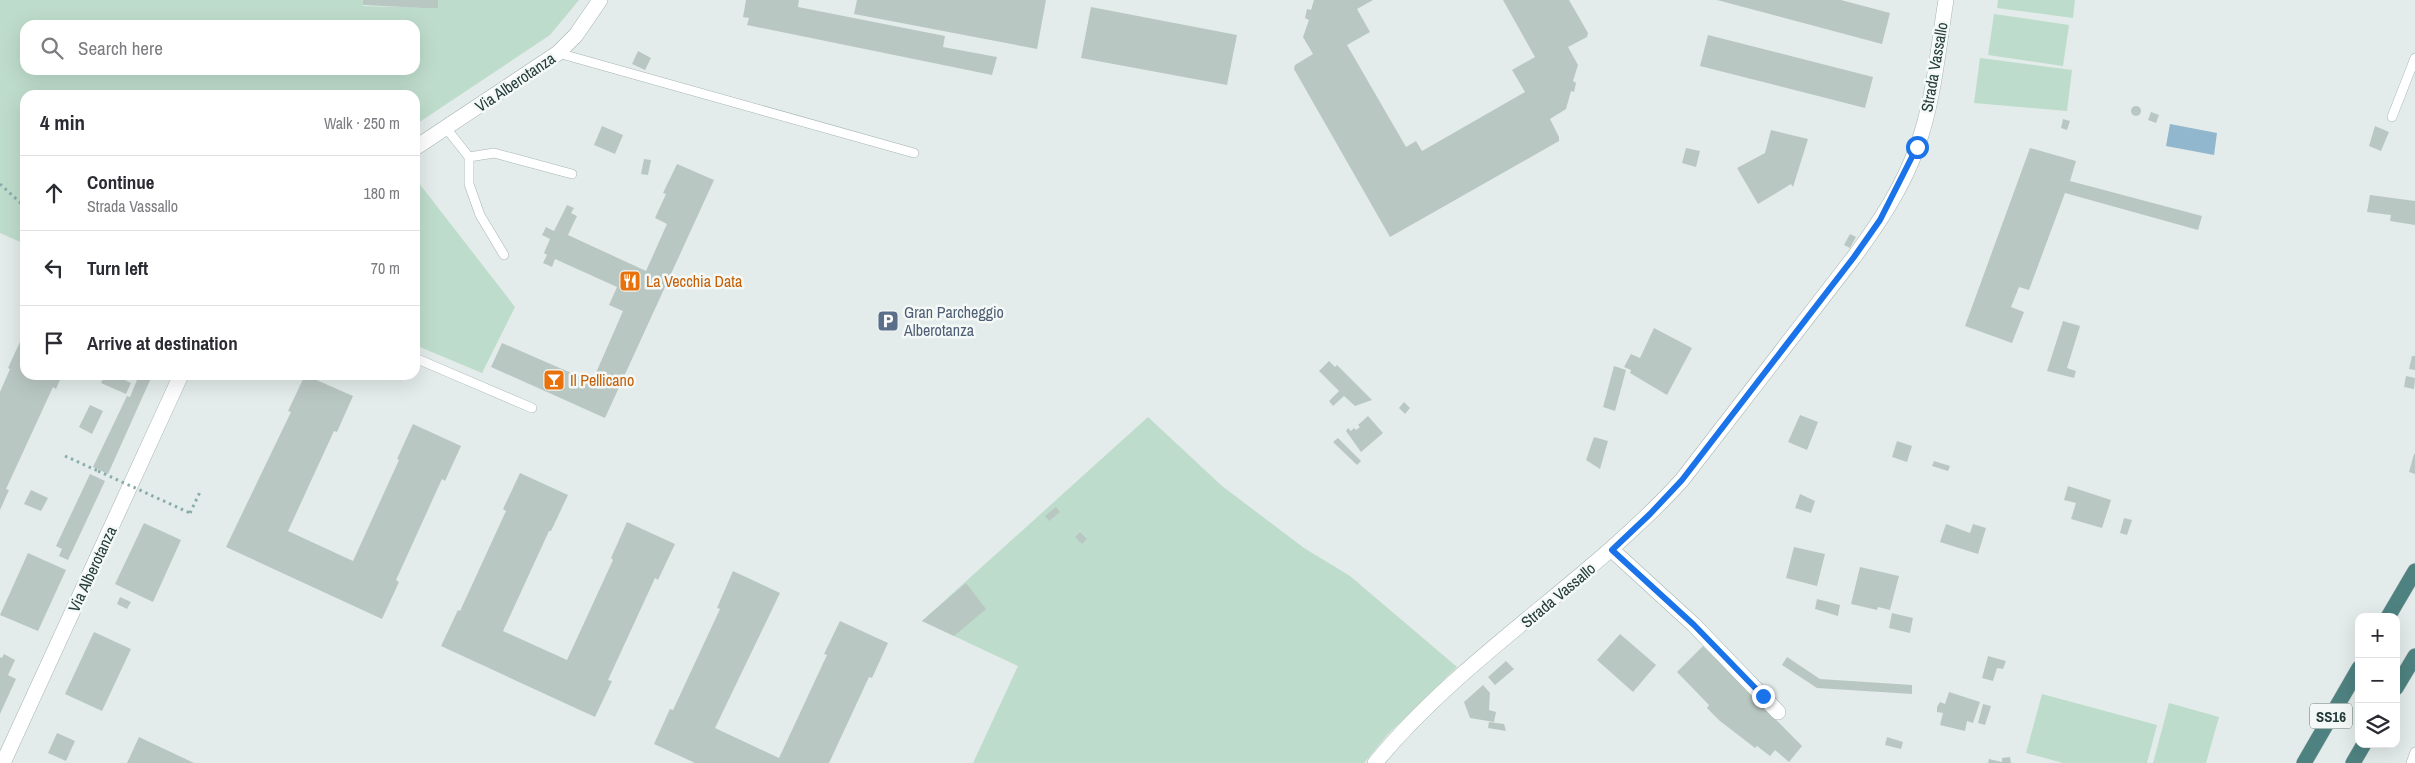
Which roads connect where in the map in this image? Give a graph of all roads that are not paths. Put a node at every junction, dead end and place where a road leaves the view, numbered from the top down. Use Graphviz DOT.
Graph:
graph roads {
  1 [pos="600,0"];
  2 [pos="1946,0"];
  3 [pos="558,53"];
  4 [pos="2415,58"];
  5 [pos="2392,118"];
  6 [pos="446,128"];
  7 [pos="420,145"];
  8 [pos="914,152"];
  9 [pos="469,157"];
  10 [pos="572,174"];
  11 [pos="504,255"];
  12 [pos="420,360"];
  13 [pos="179,380"];
  14 [pos="532,408"];
  15 [pos="1612,550"];
  16 [pos="2415,571"];
  17 [pos="2390,613"];
  18 [pos="2415,656"];
  19 [pos="2355,675"];
  20 [pos="2400,681"];
  21 [pos="1778,712"];
  22 [pos="2362,748"];
  23 [pos="2415,752"];
  24 [pos="3,763"];
  25 [pos="1375,763"];
  26 [pos="2304,763"];
  27 [pos="2353,763"];
  28 [pos="2411,763"];
  1 -- 3 [label="street, Via Alberotanza"];
  2 -- 15 [label="street, Strada Vassallo"];
  3 -- 6 [label="street, Via Alberotanza"];
  3 -- 8 [label="lane"];
  4 -- 5 [label="lane"];
  6 -- 7 [label="street, Via Alberotanza"];
  6 -- 9 [label="lane"];
  9 -- 10 [label="lane"];
  9 -- 11 [label="lane"];
  12 -- 14 [label="lane"];
  13 -- 24 [label="street, Via Alberotanza"];
  15 -- 21 [label="street"];
  15 -- 25 [label="street, Strada Vassallo"];
  16 -- 17 [label="highway"];
  18 -- 20 [label="highway"];
  19 -- 26 [label="highway, SS16"];
  22 -- 27 [label="highway, SS16"];
  23 -- 28 [label="lane"];
}
